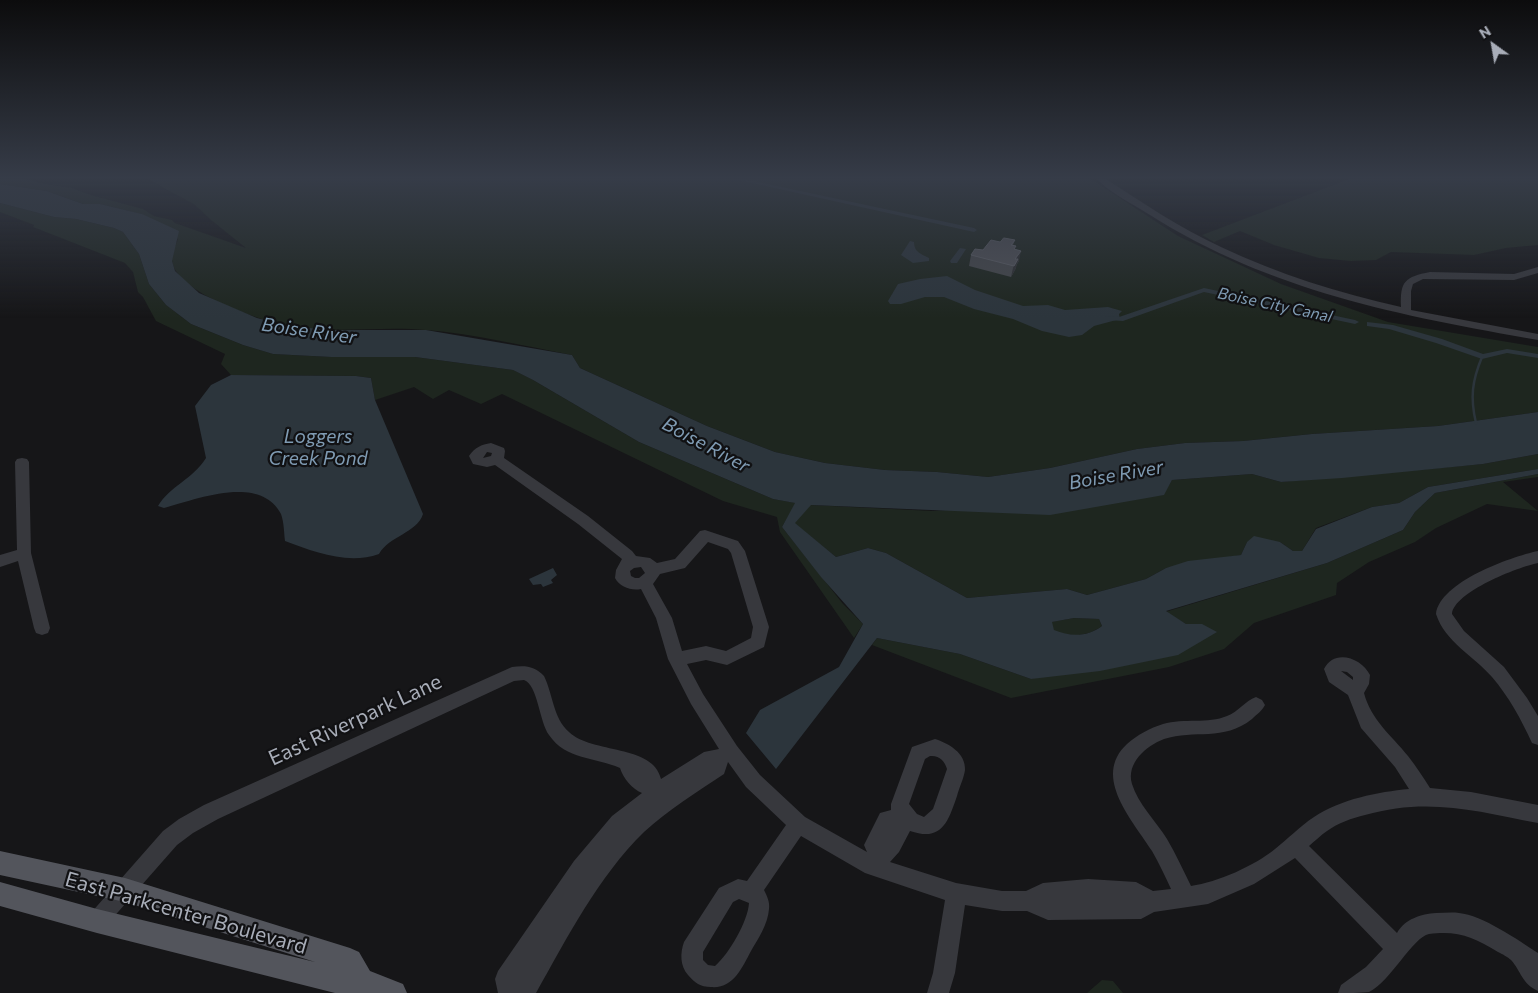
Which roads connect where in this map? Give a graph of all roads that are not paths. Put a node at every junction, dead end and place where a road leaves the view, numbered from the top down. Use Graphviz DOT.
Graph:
graph roads {
  1 [pos="1173,225"];
  2 [pos="1538,270"];
  3 [pos="1406,313"];
  4 [pos="1538,337"];
  5 [pos="496,459"];
  6 [pos="22,462"];
  7 [pos="24,553"];
  8 [pos="1538,557"];
  9 [pos="0,561"];
  10 [pos="632,562"];
  11 [pos="649,576"];
  12 [pos="42,628"];
  13 [pos="676,658"];
  14 [pos="1354,691"];
  15 [pos="1256,705"];
  16 [pos="1538,737"];
  17 [pos="724,755"];
  18 [pos="658,794"];
  19 [pos="1425,796"];
  20 [pos="1538,814"];
  21 [pos="905,817"];
  22 [pos="798,824"];
  23 [pos="1295,845"];
  24 [pos="875,861"];
  25 [pos="0,863"];
  26 [pos="125,890"];
  27 [pos="751,892"];
  28 [pos="956,893"];
  29 [pos="0,894"];
  30 [pos="1186,897"];
  31 [pos="1027,901"];
  32 [pos="1150,902"];
  33 [pos="97,921"];
  34 [pos="1398,949"];
  35 [pos="1518,952"];
  36 [pos="1538,965"];
  37 [pos="1538,980"];
  38 [pos="360,981"];
  39 [pos="394,993"];
  40 [pos="509,993"];
  41 [pos="514,993"];
  42 [pos="938,993"];
  43 [pos="1349,993"];
  1 -- 3 [label="street"];
  2 -- 3 [label="street"];
  3 -- 4 [label="street"];
  5 -- 10 [label="street"];
  6 -- 7 [label="street"];
  7 -- 9 [label="street"];
  7 -- 12 [label="street"];
  8 -- 16 [label="street"];
  10 -- 11 [label="street"];
  10 -- 11 [label="street"];
  11 -- 13 [label="street"];
  11 -- 13 [label="street"];
  13 -- 17 [label="street"];
  14 -- 19 [label="street"];
  15 -- 30 [label="street"];
  17 -- 18 [label="street"];
  17 -- 22 [label="street"];
  18 -- 26 [label="street, East Riverpark Lane"];
  18 -- 40 [label="street"];
  18 -- 41 [label="street"];
  19 -- 20 [label="street"];
  19 -- 23 [label="street"];
  21 -- 24 [label="street"];
  22 -- 24 [label="street"];
  22 -- 27 [label="street"];
  23 -- 30 [label="street"];
  23 -- 34 [label="street"];
  24 -- 28 [label="street"];
  25 -- 26 [label="main road, East Parkcenter Boulevard"];
  26 -- 33 [label="street, East Riverpark Lane"];
  26 -- 38 [label="main road, East Parkcenter Boulevard"];
  28 -- 31 [label="street"];
  28 -- 42 [label="street"];
  29 -- 33 [label="main road, East Parkcenter Boulevard"];
  30 -- 32 [label="street"];
  31 -- 32 [label="street"];
  33 -- 38 [label="main road, East Parkcenter Boulevard"];
  34 -- 35 [label="street"];
  34 -- 43 [label="street"];
  35 -- 36 [label="street"];
  35 -- 37 [label="street"];
  38 -- 39 [label="main road, East Parkcenter Boulevard"];
}
